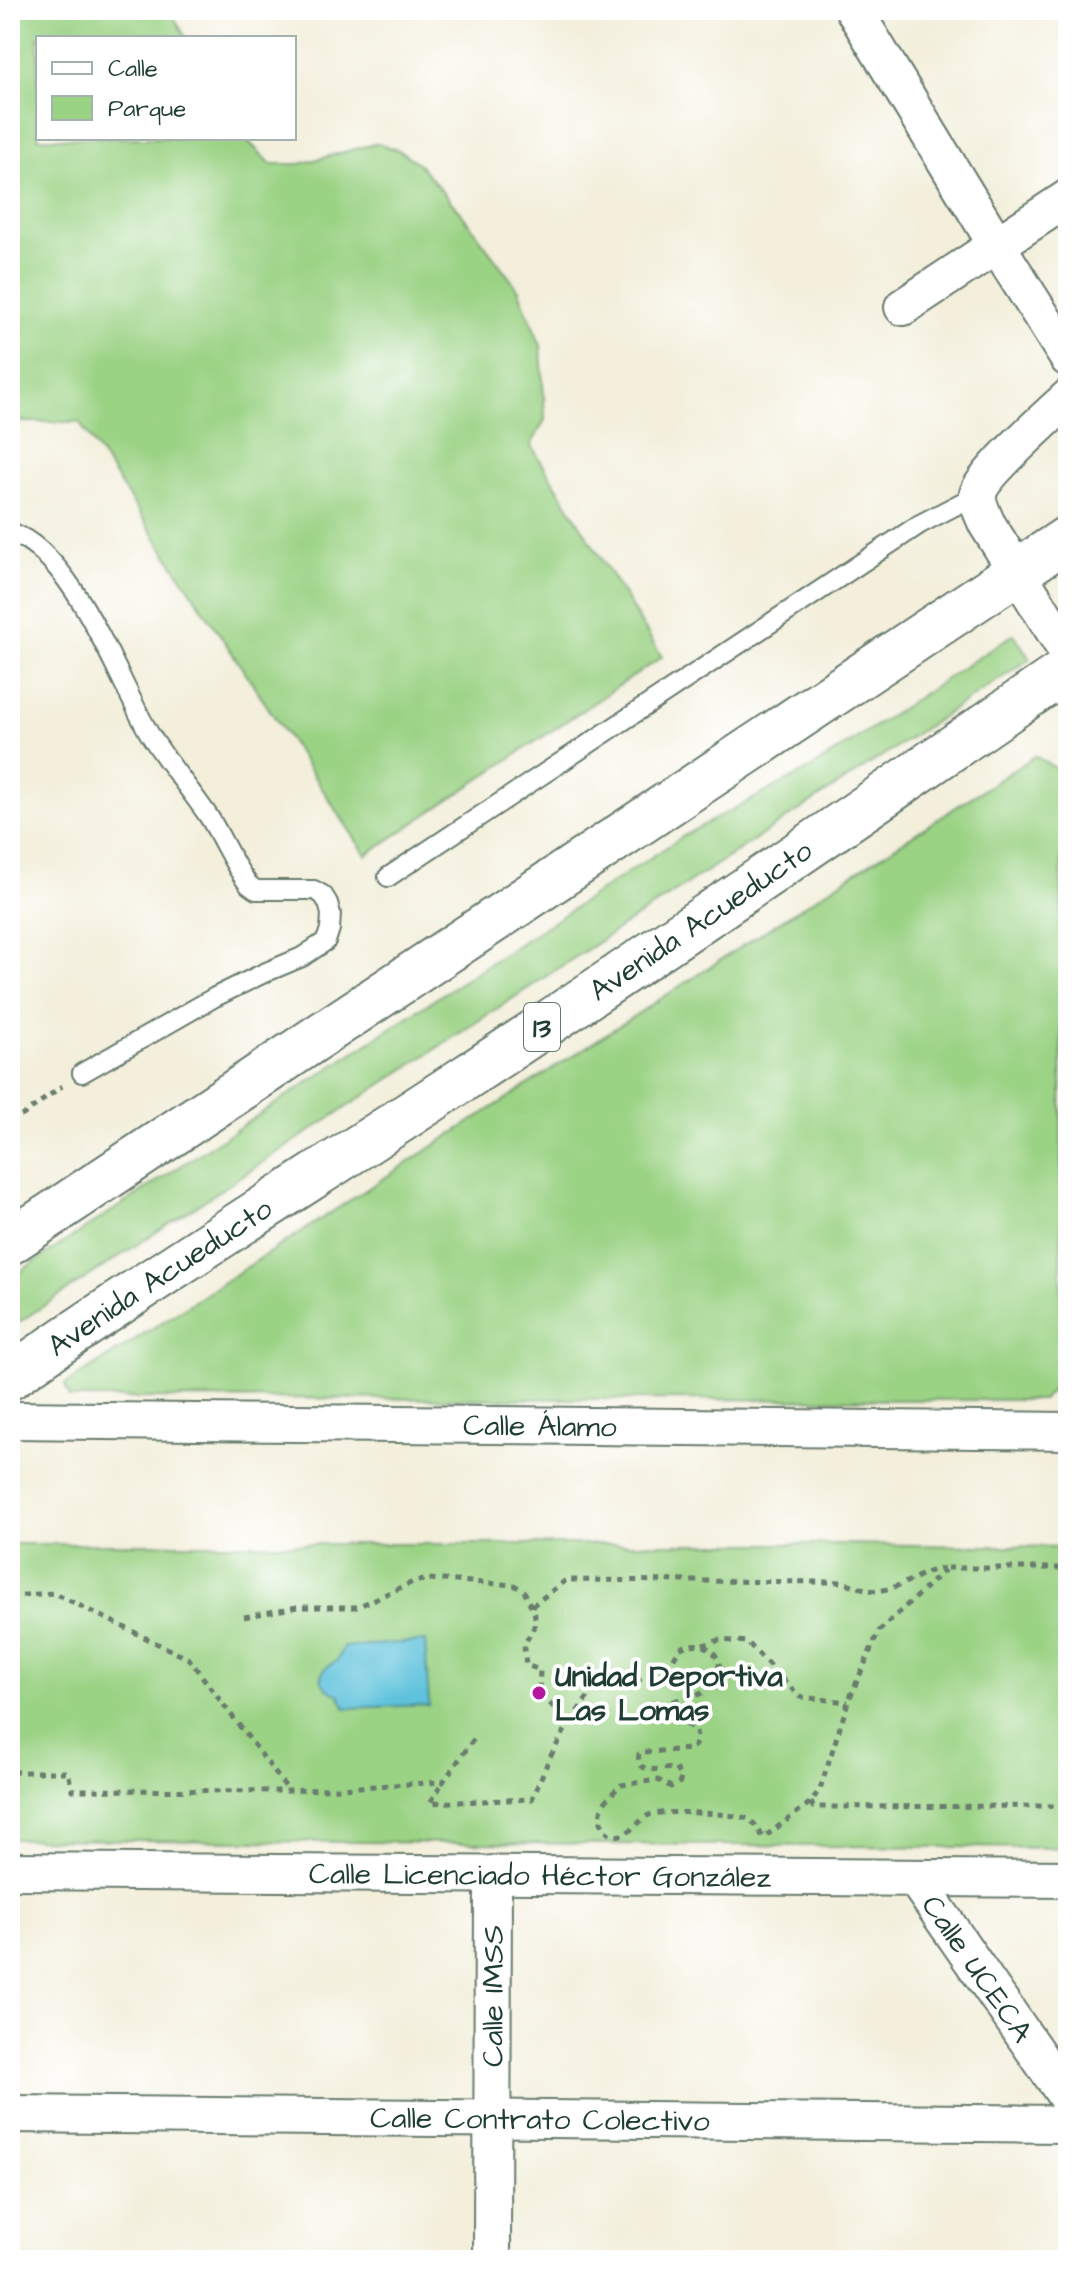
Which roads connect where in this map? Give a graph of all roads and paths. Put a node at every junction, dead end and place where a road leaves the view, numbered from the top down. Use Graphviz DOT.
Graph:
graph roads {
  1 [pos="854,10"];
  2 [pos="1068,198"];
  3 [pos="996,244"];
  4 [pos="903,307"];
  5 [pos="1068,358"];
  6 [pos="1068,398"];
  7 [pos="978,494"];
  8 [pos="10,532"];
  9 [pos="1068,538"];
  10 [pos="1018,571"];
  11 [pos="1068,653"];
  12 [pos="1068,669"];
  13 [pos="388,877"];
  14 [pos="82,1073"];
  15 [pos="10,1121"];
  16 [pos="10,1242"];
  17 [pos="10,1377"];
  18 [pos="10,1420"];
  19 [pos="1068,1431"];
  20 [pos="947,1568"];
  21 [pos="1068,1568"];
  22 [pos="10,1596"];
  23 [pos="532,1606"];
  24 [pos="244,1617"];
  25 [pos="702,1646"];
  26 [pos="848,1702"];
  27 [pos="569,1723"];
  28 [pos="476,1736"];
  29 [pos="12,1772"];
  30 [pos="443,1782"];
  31 [pos="289,1791"];
  32 [pos="811,1802"];
  33 [pos="1068,1802"];
  34 [pos="10,1871"];
  35 [pos="493,1874"];
  36 [pos="915,1878"];
  37 [pos="1068,1879"];
  38 [pos="1068,2099"];
  39 [pos="10,2114"];
  40 [pos="493,2119"];
  41 [pos="1068,2124"];
  42 [pos="492,2260"];
  1 -- 3 [label="street"];
  2 -- 3 [label="street"];
  3 -- 4 [label="street"];
  3 -- 5 [label="street"];
  6 -- 7 [label="street"];
  7 -- 10 [label="street"];
  7 -- 13 [label="lane"];
  8 -- 14 [label="lane"];
  9 -- 10 [label="main road"];
  10 -- 11 [label="street"];
  10 -- 16 [label="main road"];
  12 -- 17 [label="main road, Avenida Acueducto / 13"];
  14 -- 15 [label="path"];
  18 -- 19 [label="street, Calle Álamo"];
  20 -- 21 [label="path"];
  20 -- 23 [label="path"];
  20 -- 26 [label="path"];
  22 -- 31 [label="path"];
  23 -- 24 [label="path"];
  23 -- 27 [label="path"];
  25 -- 26 [label="path"];
  25 -- 27 [label="path"];
  25 -- 32 [label="path"];
  26 -- 32 [label="path"];
  27 -- 30 [label="path"];
  28 -- 30 [label="path"];
  29 -- 31 [label="path"];
  30 -- 31 [label="path"];
  32 -- 33 [label="path"];
  34 -- 35 [label="street, Calle Licenciado Héctor González"];
  35 -- 36 [label="street, Calle Licenciado Héctor González"];
  35 -- 40 [label="street, Calle IMSS"];
  36 -- 37 [label="street, Calle Licenciado Héctor González"];
  36 -- 38 [label="street, Calle UCECA"];
  39 -- 40 [label="street, Calle Contrato Colectivo"];
  40 -- 41 [label="street, Calle Contrato Colectivo"];
  40 -- 42 [label="street, Calle IMSS"];
}
